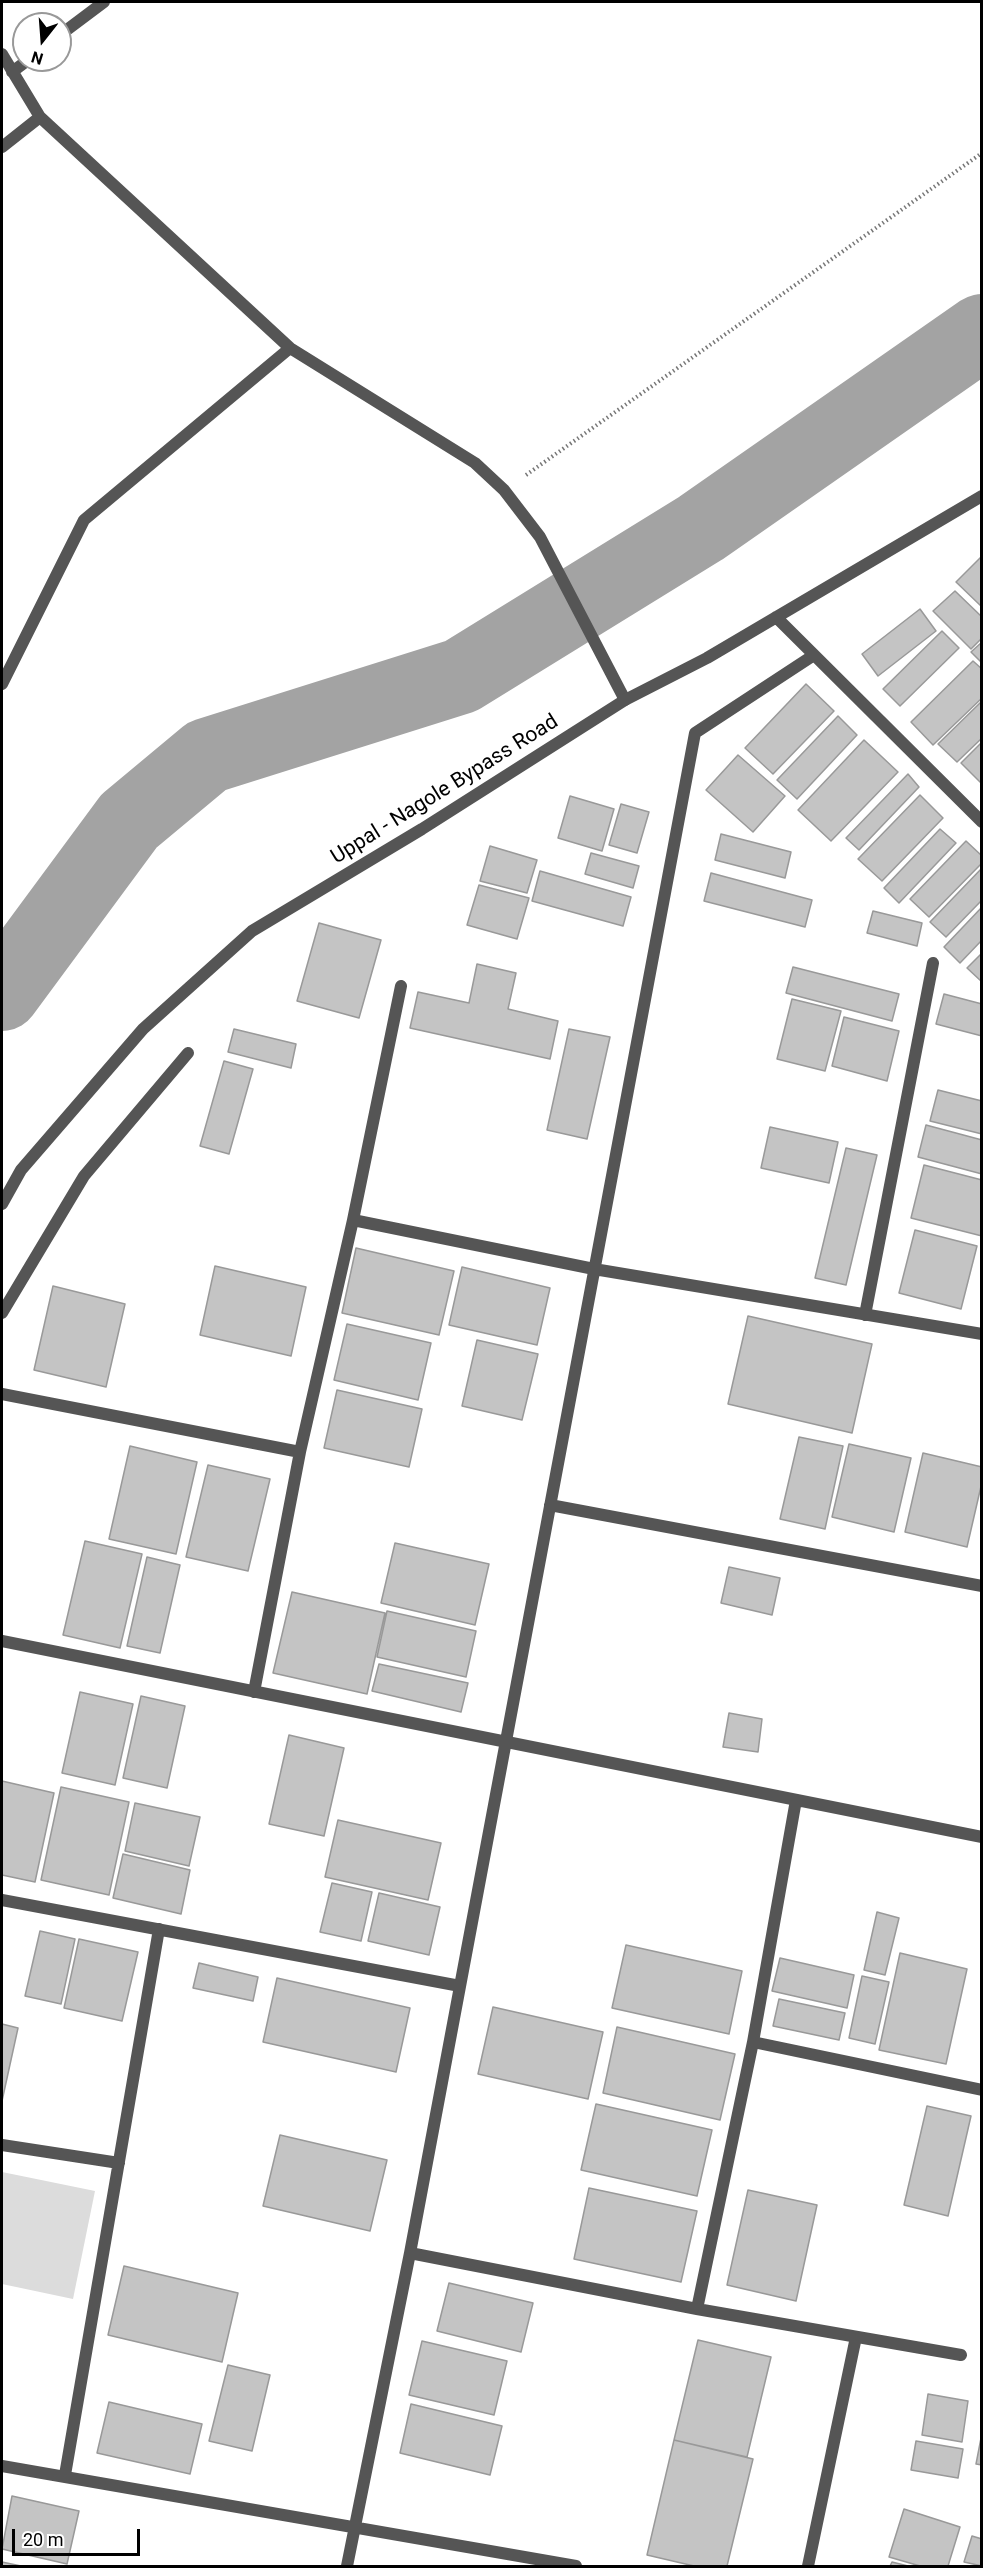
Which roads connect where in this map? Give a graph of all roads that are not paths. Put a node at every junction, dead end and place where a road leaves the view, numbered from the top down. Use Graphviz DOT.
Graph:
graph roads {
  1 [pos="104,2"];
  2 [pos="72,26"];
  3 [pos="2,54"];
  4 [pos="12,72"];
  5 [pos="40,117"];
  6 [pos="2,147"];
  7 [pos="290,348"];
  8 [pos="979,501"];
  9 [pos="776,617"];
  10 [pos="814,655"];
  11 [pos="2,684"];
  12 [pos="625,700"];
  13 [pos="981,822"];
  14 [pos="933,963"];
  15 [pos="401,986"];
  16 [pos="188,1053"];
  17 [pos="2,1204"];
  18 [pos="353,1220"];
  19 [pos="594,1269"];
  20 [pos="2,1313"];
  21 [pos="865,1315"];
  22 [pos="981,1334"];
  23 [pos="2,1394"];
  24 [pos="300,1452"];
  25 [pos="550,1505"];
  26 [pos="981,1586"];
  27 [pos="2,1641"];
  28 [pos="254,1692"];
  29 [pos="507,1742"];
  30 [pos="796,1800"];
  31 [pos="981,1837"];
  32 [pos="2,1900"];
  33 [pos="159,1929"];
  34 [pos="460,1986"];
  35 [pos="753,2042"];
  36 [pos="981,2090"];
  37 [pos="2,2145"];
  38 [pos="119,2163"];
  39 [pos="410,2253"];
  40 [pos="697,2309"];
  41 [pos="856,2337"];
  42 [pos="961,2355"];
  43 [pos="2,2466"];
  44 [pos="65,2475"];
  45 [pos="355,2527"];
  46 [pos="346,2566"];
  47 [pos="576,2566"];
  48 [pos="808,2566"];
  1 -- 2 [label="street"];
  3 -- 4 [label="street"];
  4 -- 5 [label="street"];
  5 -- 6 [label="street"];
  5 -- 7 [label="street"];
  7 -- 11 [label="street"];
  7 -- 12 [label="street"];
  8 -- 9 [label="street, Uppal - Nagole Bypass Road"];
  9 -- 10 [label="street"];
  9 -- 12 [label="street, Uppal - Nagole Bypass Road"];
  10 -- 13 [label="street"];
  10 -- 19 [label="street"];
  12 -- 17 [label="street, Uppal - Nagole Bypass Road"];
  14 -- 21 [label="street"];
  15 -- 18 [label="street"];
  16 -- 20 [label="street"];
  18 -- 19 [label="street"];
  18 -- 24 [label="street"];
  19 -- 21 [label="street"];
  19 -- 25 [label="street"];
  21 -- 22 [label="street"];
  23 -- 24 [label="street"];
  24 -- 28 [label="street"];
  25 -- 26 [label="street"];
  25 -- 29 [label="street"];
  27 -- 28 [label="street"];
  28 -- 29 [label="street"];
  29 -- 30 [label="street"];
  29 -- 34 [label="street"];
  30 -- 31 [label="street"];
  30 -- 35 [label="street"];
  32 -- 33 [label="street"];
  33 -- 34 [label="street"];
  33 -- 38 [label="street"];
  34 -- 39 [label="street"];
  35 -- 36 [label="street"];
  35 -- 40 [label="street"];
  37 -- 38 [label="street"];
  38 -- 44 [label="street"];
  39 -- 40 [label="street"];
  39 -- 45 [label="street"];
  40 -- 41 [label="street"];
  41 -- 42 [label="street"];
  41 -- 48 [label="street"];
  43 -- 44 [label="street"];
  44 -- 45 [label="street"];
  45 -- 46 [label="street"];
  45 -- 47 [label="street"];
}
